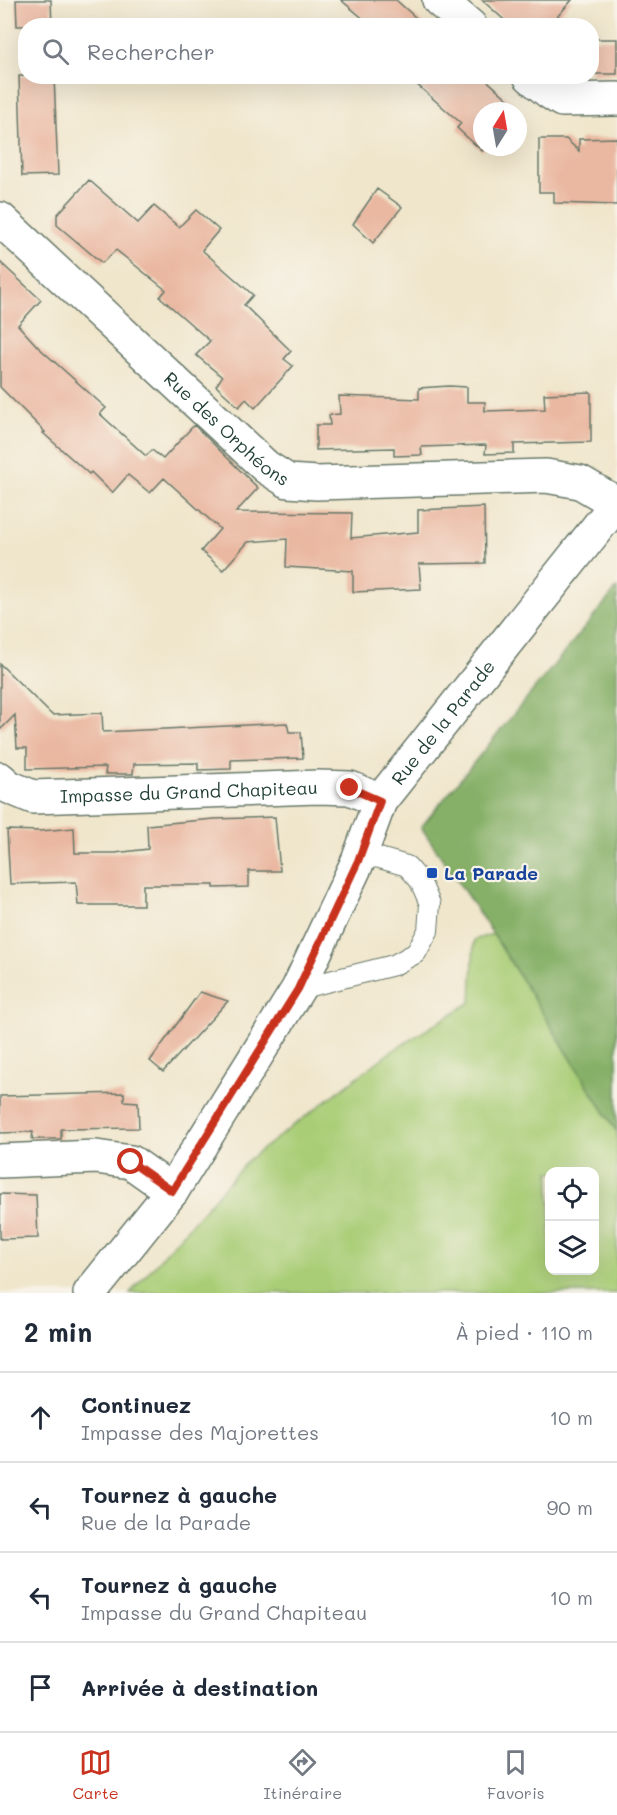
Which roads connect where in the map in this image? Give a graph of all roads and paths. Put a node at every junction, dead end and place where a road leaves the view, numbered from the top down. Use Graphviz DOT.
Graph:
graph roads {
  1 [pos="439,0"];
  2 [pos="460,18"];
  3 [pos="540,84"];
  4 [pos="617,99"];
  5 [pos="0,219"];
  6 [pos="617,503"];
  7 [pos="0,779"];
  8 [pos="380,801"];
  9 [pos="358,861"];
  10 [pos="298,989"];
  11 [pos="0,1161"];
  12 [pos="172,1191"];
  13 [pos="90,1293"];
  1 -- 2 [label="street"];
  3 -- 4 [label="street"];
  5 -- 6 [label="street, Rue des Orphéons"];
  6 -- 8 [label="street, Rue de la Parade"];
  7 -- 8 [label="street, Impasse du Grand Chapiteau"];
  8 -- 9 [label="street, Rue de la Parade"];
  9 -- 10 [label="street, Rue de la Parade"];
  9 -- 10 [label="lane"];
  10 -- 12 [label="street, Rue de la Parade"];
  11 -- 12 [label="street"];
  12 -- 13 [label="street, Rue de la Parade"];
}
